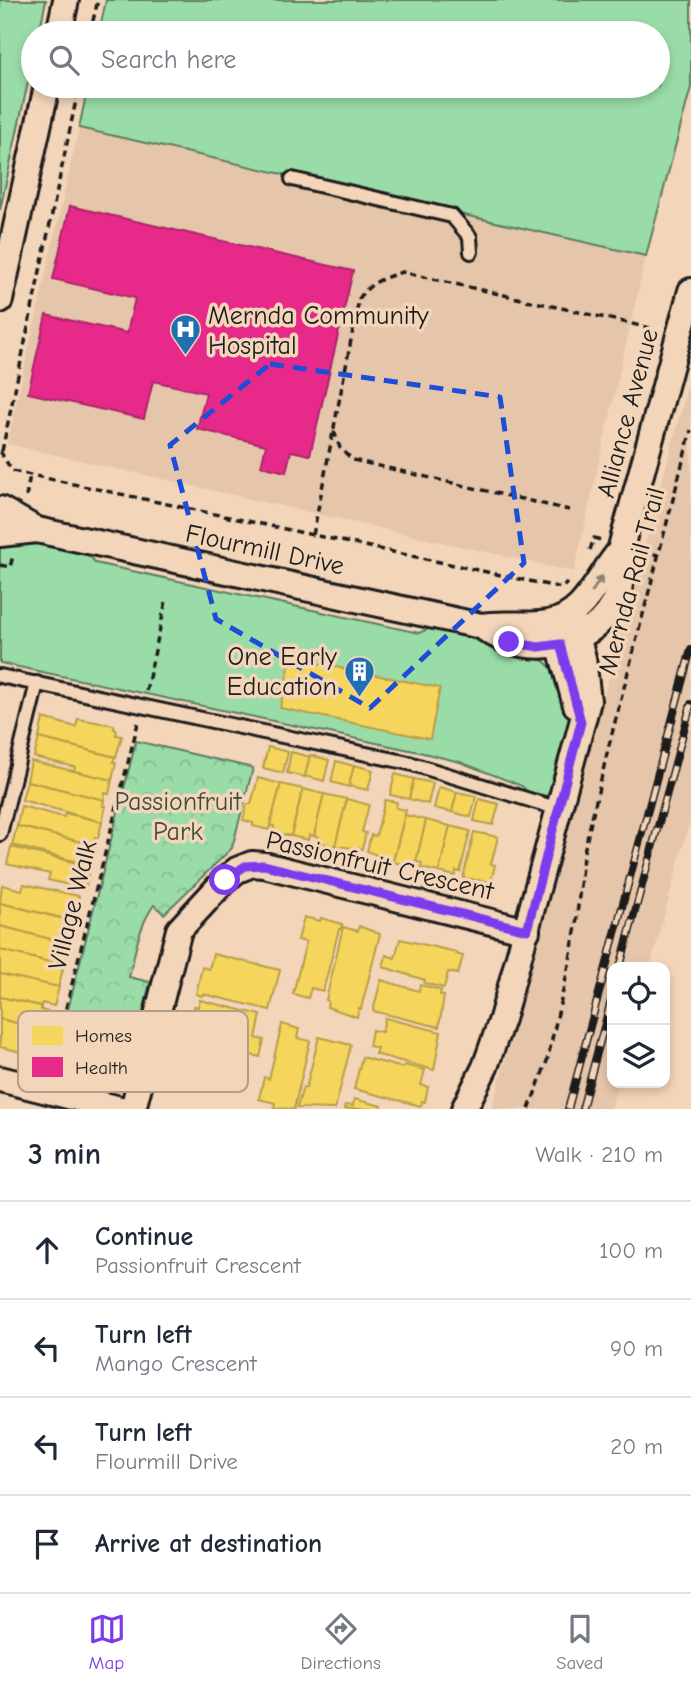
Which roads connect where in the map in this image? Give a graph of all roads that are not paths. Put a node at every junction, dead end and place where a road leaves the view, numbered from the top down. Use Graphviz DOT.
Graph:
graph roads {
  1 [pos="66,0"];
  2 [pos="62,21"];
  3 [pos="44,98"];
  4 [pos="292,179"];
  5 [pos="471,252"];
  6 [pos="691,291"];
  7 [pos="0,300"];
  8 [pos="0,509"];
  9 [pos="37,530"];
  10 [pos="0,534"];
  11 [pos="565,630"];
  12 [pos="0,676"];
  13 [pos="37,683"];
  14 [pos="559,809"];
  15 [pos="0,834"];
  16 [pos="527,930"];
  17 [pos="158,1011"];
  18 [pos="0,1079"];
  19 [pos="18,1084"];
  20 [pos="52,1092"];
  21 [pos="137,1092"];
  22 [pos="120,1109"];
  23 [pos="133,1109"];
  24 [pos="464,1109"];
  1 -- 2 [label="street"];
  3 -- 7 [label="street"];
  4 -- 5 [label="lane"];
  6 -- 11 [label="street, Alliance Avenue"];
  8 -- 9 [label="street, Flourmill Drive"];
  9 -- 10 [label="street, Flourmill Drive"];
  9 -- 11 [label="street, Flourmill Drive"];
  11 -- 14 [label="street"];
  12 -- 13 [label="lane"];
  13 -- 14 [label="lane"];
  13 -- 15 [label="lane"];
  14 -- 16 [label="street"];
  16 -- 17 [label="street, Passionfruit Crescent"];
  16 -- 24 [label="street"];
  18 -- 19 [label="street"];
  20 -- 22 [label="street"];
  21 -- 23 [label="street, Passionfruit Crescent"];
}
